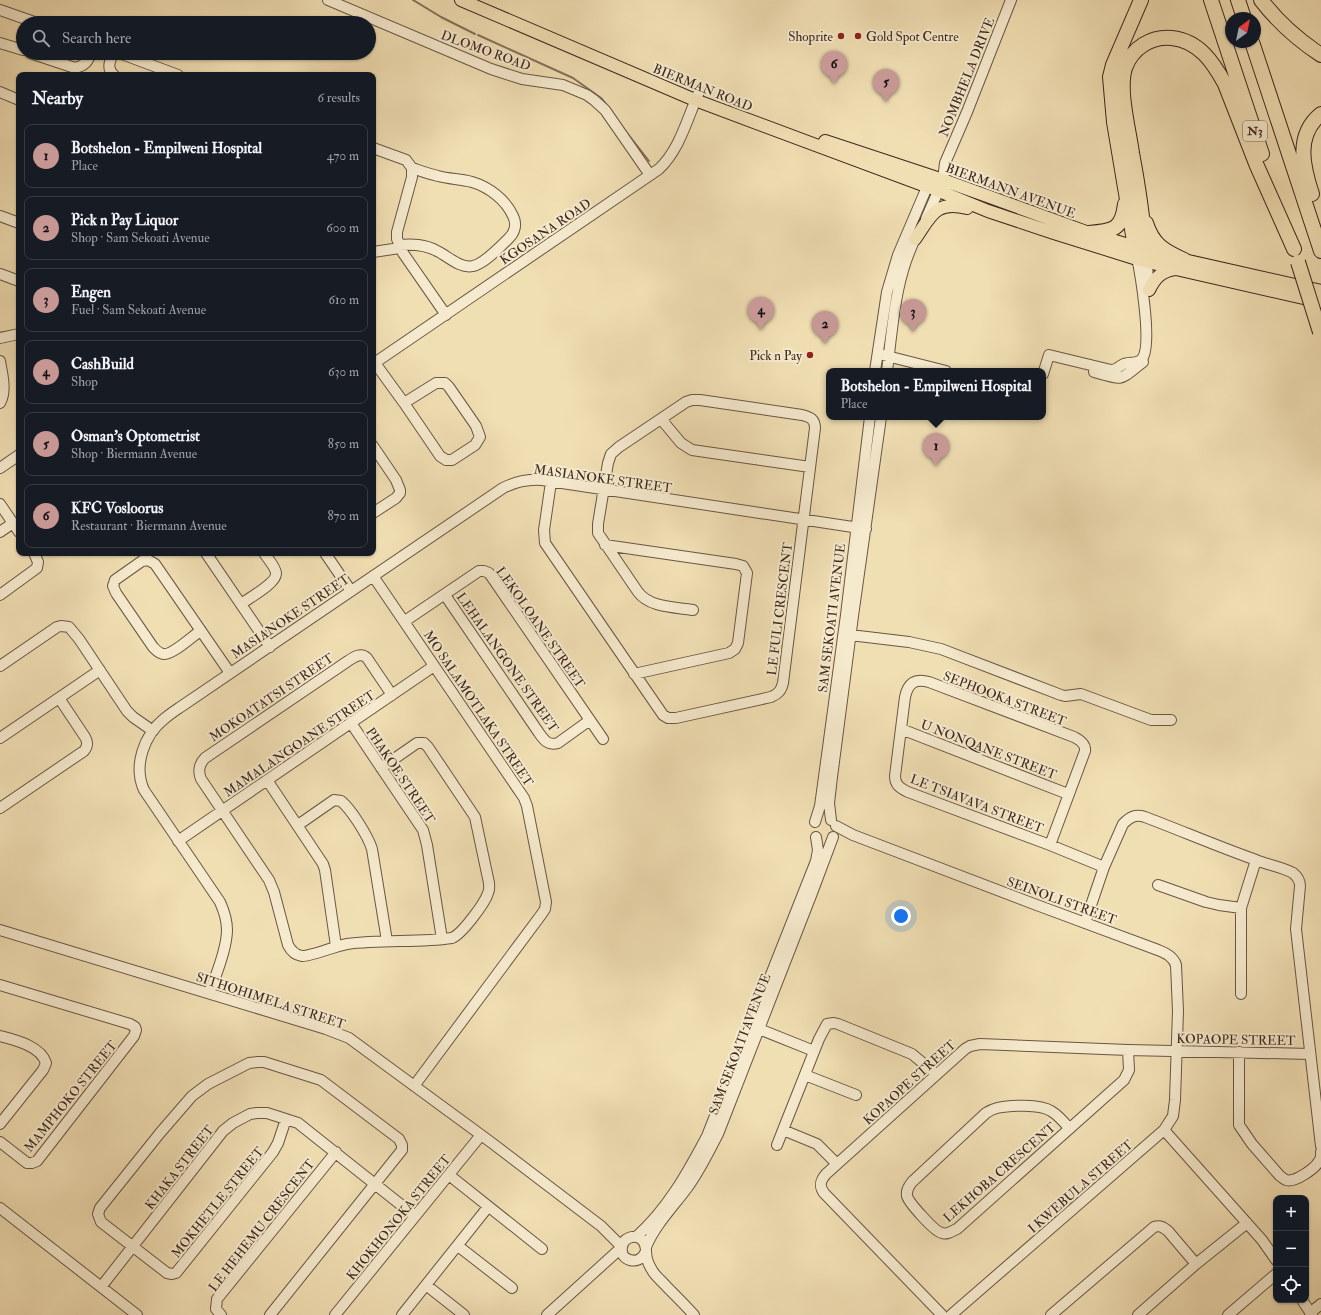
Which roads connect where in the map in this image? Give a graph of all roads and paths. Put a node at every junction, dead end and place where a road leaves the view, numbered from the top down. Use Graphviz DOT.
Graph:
graph roads {
  1 [pos="328,0"];
  2 [pos="461,0"];
  3 [pos="479,0"];
  4 [pos="1011,0"];
  5 [pos="1141,0"];
  6 [pos="1211,0"];
  7 [pos="1238,0"];
  8 [pos="1261,0"];
  9 [pos="0,10"];
  10 [pos="1242,12"];
  11 [pos="17,16"];
  12 [pos="366,16"];
  13 [pos="376,20"];
  14 [pos="0,43"];
  15 [pos="16,48"];
  16 [pos="1254,48"];
  17 [pos="1321,55"];
  18 [pos="51,60"];
  19 [pos="87,60"];
  20 [pos="111,60"];
  21 [pos="138,60"];
  22 [pos="111,72"];
  23 [pos="170,72"];
  24 [pos="0,92"];
  25 [pos="697,96"];
  26 [pos="16,99"];
  27 [pos="1321,114"];
  28 [pos="376,149"];
  29 [pos="412,168"];
  30 [pos="650,175"];
  31 [pos="935,183"];
  32 [pos="1126,190"];
  33 [pos="988,210"];
  34 [pos="1142,213"];
  35 [pos="0,216"];
  36 [pos="16,222"];
  37 [pos="1321,222"];
  38 [pos="1089,233"];
  39 [pos="915,239"];
  40 [pos="400,247"];
  41 [pos="1294,249"];
  42 [pos="376,251"];
  43 [pos="1321,251"];
  44 [pos="1141,254"];
  45 [pos="1180,265"];
  46 [pos="0,274"];
  47 [pos="16,280"];
  48 [pos="1149,290"];
  49 [pos="1321,291"];
  50 [pos="1321,302"];
  51 [pos="446,314"];
  52 [pos="1321,333"];
  53 [pos="16,335"];
  54 [pos="0,338"];
  55 [pos="877,354"];
  56 [pos="889,357"];
  57 [pos="1048,358"];
  58 [pos="0,360"];
  59 [pos="376,362"];
  60 [pos="376,366"];
  61 [pos="875,368"];
  62 [pos="887,368"];
  63 [pos="934,368"];
  64 [pos="1045,368"];
  65 [pos="0,403"];
  66 [pos="404,403"];
  67 [pos="661,419"];
  68 [pos="870,420"];
  69 [pos="880,420"];
  70 [pos="376,450"];
  71 [pos="16,457"];
  72 [pos="810,467"];
  73 [pos="0,468"];
  74 [pos="551,482"];
  75 [pos="604,490"];
  76 [pos="0,504"];
  77 [pos="376,511"];
  78 [pos="803,520"];
  79 [pos="16,528"];
  80 [pos="861,528"];
  81 [pos="0,532"];
  82 [pos="605,545"];
  83 [pos="35,556"];
  84 [pos="208,556"];
  85 [pos="266,556"];
  86 [pos="327,556"];
  87 [pos="373,576"];
  88 [pos="351,591"];
  89 [pos="0,595"];
  90 [pos="445,595"];
  91 [pos="241,604"];
  92 [pos="693,610"];
  93 [pos="405,621"];
  94 [pos="200,631"];
  95 [pos="850,635"];
  96 [pos="270,647"];
  97 [pos="0,666"];
  98 [pos="434,666"];
  99 [pos="100,670"];
  100 [pos="230,674"];
  101 [pos="634,674"];
  102 [pos="914,681"];
  103 [pos="392,695"];
  104 [pos="59,698"];
  105 [pos="590,720"];
  106 [pos="1171,720"];
  107 [pos="351,723"];
  108 [pos="901,729"];
  109 [pos="153,731"];
  110 [pos="0,738"];
  111 [pos="603,739"];
  112 [pos="381,768"];
  113 [pos="267,780"];
  114 [pos="1068,794"];
  115 [pos="0,808"];
  116 [pos="221,811"];
  117 [pos="815,822"];
  118 [pos="298,825"];
  119 [pos="834,829"];
  120 [pos="816,837"];
  121 [pos="178,841"];
  122 [pos="1050,845"];
  123 [pos="1256,860"];
  124 [pos="1104,867"];
  125 [pos="1158,885"];
  126 [pos="1241,908"];
  127 [pos="1085,923"];
  128 [pos="0,930"];
  129 [pos="442,939"];
  130 [pos="387,941"];
  131 [pos="336,946"];
  132 [pos="0,985"];
  133 [pos="209,993"];
  134 [pos="1241,994"];
  135 [pos="759,1029"];
  136 [pos="0,1036"];
  137 [pos="1128,1050"];
  138 [pos="814,1051"];
  139 [pos="1177,1051"];
  140 [pos="1239,1052"];
  141 [pos="1310,1054"];
  142 [pos="936,1074"];
  143 [pos="805,1075"];
  144 [pos="414,1086"];
  145 [pos="856,1095"];
  146 [pos="286,1119"];
  147 [pos="0,1124"];
  148 [pos="1069,1128"];
  149 [pos="783,1130"];
  150 [pos="1164,1130"];
  151 [pos="481,1135"];
  152 [pos="0,1142"];
  153 [pos="777,1145"];
  154 [pos="1321,1146"];
  155 [pos="336,1152"];
  156 [pos="1321,1152"];
  157 [pos="837,1164"];
  158 [pos="449,1175"];
  159 [pos="375,1184"];
  160 [pos="488,1207"];
  161 [pos="0,1208"];
  162 [pos="415,1216"];
  163 [pos="1247,1223"];
  164 [pos="601,1226"];
  165 [pos="633,1237"];
  166 [pos="133,1246"];
  167 [pos="458,1246"];
  168 [pos="622,1247"];
  169 [pos="542,1249"];
  170 [pos="646,1250"];
  171 [pos="1273,1256"];
  172 [pos="609,1260"];
  173 [pos="630,1260"];
  174 [pos="1196,1264"];
  175 [pos="653,1272"];
  176 [pos="1273,1277"];
  177 [pos="426,1284"];
  178 [pos="101,1287"];
  179 [pos="512,1288"];
  180 [pos="1304,1303"];
  181 [pos="1321,1304"];
  182 [pos="1311,1314"];
  183 [pos="136,1315"];
  184 [pos="221,1315"];
  185 [pos="270,1315"];
  186 [pos="336,1315"];
  187 [pos="402,1315"];
  188 [pos="464,1315"];
  189 [pos="547,1315"];
  190 [pos="694,1315"];
  191 [pos="942,1315"];
  192 [pos="951,1315"];
  193 [pos="1051,1315"];
  194 [pos="1138,1315"];
  195 [pos="1228,1315"];
  1 -- 12 [label="street, DLOMO ROAD"];
  2 -- 25 [label="main road, BIERMAN ROAD"];
  3 -- 25 [label="main road, BIERMAN ROAD"];
  4 -- 31 [label="street, NOMBHELA DRIVE"];
  5 -- 32 [label="highway"];
  6 -- 41 [label="highway, N3"];
  7 -- 10 [label="highway"];
  8 -- 17 [label="highway"];
  9 -- 11 [label="street"];
  13 -- 30 [label="street, DLOMO ROAD"];
  14 -- 15 [label="street"];
  16 -- 43 [label="highway, N3"];
  18 -- 19 [label="street"];
  20 -- 22 [label="street"];
  21 -- 23 [label="street"];
  24 -- 26 [label="street"];
  25 -- 30 [label="street, KGOSANA ROAD"];
  25 -- 31 [label="main road, BIERMANN AVENUE"];
  27 -- 37 [label="highway"];
  28 -- 29 [label="street"];
  29 -- 40 [label="street"];
  29 -- 40 [label="street"];
  30 -- 51 [label="street, KGOSANA ROAD"];
  31 -- 33 [label="main road, BIERMANN AVENUE"];
  31 -- 38 [label="main road, BIERMANN AVENUE"];
  31 -- 39 [label="street"];
  31 -- 55 [label="street"];
  32 -- 38 [label="highway"];
  32 -- 44 [label="highway"];
  33 -- 39 [label="main road"];
  33 -- 44 [label="main road, BIERMANN AVENUE"];
  34 -- 41 [label="highway"];
  34 -- 44 [label="highway"];
  34 -- 45 [label="highway"];
  35 -- 36 [label="street"];
  38 -- 44 [label="main road, BIERMANN AVENUE"];
  39 -- 56 [label="street"];
  40 -- 42 [label="street"];
  40 -- 51 [label="street"];
  41 -- 52 [label="highway, N3, bridge"];
  44 -- 45 [label="main road, BIERMANN AVENUE"];
  44 -- 48 [label="street"];
  44 -- 57 [label="street"];
  45 -- 48 [label="main road"];
  45 -- 49 [label="main road, BIERMANN AVENUE"];
  45 -- 50 [label="main road, BIERMANN AVENUE"];
  46 -- 47 [label="street"];
  48 -- 57 [label="street"];
  51 -- 59 [label="street, KGOSANA ROAD"];
  53 -- 54 [label="street"];
  55 -- 56 [label="street"];
  55 -- 61 [label="street"];
  56 -- 62 [label="street"];
  56 -- 63 [label="street"];
  57 -- 64 [label="street"];
  58 -- 65 [label="street"];
  60 -- 66 [label="street"];
  66 -- 66 [label="street"];
  67 -- 72 [label="street"];
  67 -- 72 [label="street, LE FULI CRESCENT"];
  67 -- 75 [label="street, LE FULI CRESCENT"];
  68 -- 80 [label="street, SAM SEKOATI AVENUE"];
  69 -- 80 [label="street, SAM SEKOATI AVENUE"];
  70 -- 77 [label="street"];
  71 -- 73 [label="street"];
  72 -- 78 [label="street, LE FULI CRESCENT"];
  74 -- 75 [label="street, MASIANOKE STREET"];
  74 -- 87 [label="street, MASIANOKE STREET"];
  74 -- 101 [label="street, LE FULI CRESCENT"];
  75 -- 78 [label="street, MASIANOKE STREET"];
  75 -- 82 [label="street, LE FULI CRESCENT"];
  76 -- 79 [label="street"];
  78 -- 80 [label="street, MASIANOKE STREET"];
  78 -- 101 [label="street, LE FULI CRESCENT"];
  79 -- 81 [label="street"];
  80 -- 95 [label="street, SAM SEKOATI AVENUE"];
  80 -- 117 [label="street, SAM SEKOATI AVENUE"];
  82 -- 92 [label="street, LE FULI CRESCENT"];
  82 -- 101 [label="street"];
  83 -- 89 [label="street"];
  84 -- 91 [label="street"];
  85 -- 91 [label="street"];
  86 -- 88 [label="street"];
  87 -- 88 [label="street, MASIANOKE STREET"];
  87 -- 93 [label="street, MO SALAMOTLAKA STREET"];
  88 -- 96 [label="street, MASIANOKE STREET"];
  90 -- 93 [label="street, LEKOLOANE STREET"];
  90 -- 105 [label="street, LEKOLOANE STREET"];
  90 -- 105 [label="street, LEHALANGONE STREET"];
  91 -- 96 [label="street"];
  93 -- 98 [label="street, MO SALAMOTLAKA STREET"];
  94 -- 94 [label="street"];
  94 -- 100 [label="street"];
  95 -- 106 [label="street"];
  95 -- 119 [label="street, SAM SEKOATI AVENUE"];
  96 -- 100 [label="street, MASIANOKE STREET"];
  97 -- 99 [label="street"];
  98 -- 103 [label="street, MAMALANGOANE STREET"];
  98 -- 144 [label="street, MO SALAMOTLAKA STREET"];
  99 -- 104 [label="street"];
  99 -- 109 [label="street"];
  100 -- 109 [label="street, MASIANOKE STREET"];
  102 -- 108 [label="street, LE TSIAVAVA STREET"];
  102 -- 114 [label="street, SEPHOOKA STREET"];
  103 -- 107 [label="street, MAMALANGOANE STREET"];
  103 -- 116 [label="street, MOKOATATSI STREET"];
  104 -- 110 [label="street"];
  104 -- 115 [label="street"];
  105 -- 111 [label="street, LEKOLOANE STREET"];
  107 -- 112 [label="street, PHAKOE STREET"];
  107 -- 113 [label="street, MAMALANGOANE STREET"];
  108 -- 114 [label="street, U NONQANE STREET"];
  108 -- 122 [label="street, LE TSIAVAVA STREET"];
  109 -- 121 [label="street, MASIANOKE STREET"];
  112 -- 129 [label="street, PHAKOE STREET"];
  112 -- 129 [label="street"];
  113 -- 116 [label="street, MAMALANGOANE STREET"];
  113 -- 118 [label="street"];
  114 -- 122 [label="street"];
  116 -- 121 [label="street, MAMALANGOANE STREET"];
  116 -- 131 [label="street"];
  117 -- 119 [label="street"];
  117 -- 120 [label="street"];
  118 -- 130 [label="street"];
  118 -- 131 [label="street"];
  119 -- 120 [label="street"];
  119 -- 127 [label="street, SEINOLI STREET"];
  119 -- 135 [label="street, SAM SEKOATI AVENUE"];
  120 -- 165 [label="street, SAM SEKOATI AVENUE"];
  121 -- 133 [label="street, MASIANOKE STREET"];
  122 -- 124 [label="street, LE TSIAVAVA STREET"];
  123 -- 124 [label="street"];
  123 -- 126 [label="street"];
  123 -- 141 [label="street"];
  124 -- 127 [label="street"];
  125 -- 126 [label="street"];
  126 -- 134 [label="street"];
  127 -- 139 [label="street, SEINOLI STREET"];
  128 -- 133 [label="street, SITHOHIMELA STREET"];
  129 -- 130 [label="street"];
  130 -- 131 [label="street"];
  132 -- 152 [label="street, MAMPHOKO STREET"];
  133 -- 144 [label="street, SITHOHIMELA STREET"];
  135 -- 138 [label="street"];
  135 -- 170 [label="street, SAM SEKOATI AVENUE"];
  136 -- 147 [label="street"];
  137 -- 139 [label="street, KOPAOPE STREET"];
  137 -- 142 [label="street, KOPAOPE STREET"];
  137 -- 148 [label="street, LEKHOBA CRESCENT"];
  138 -- 142 [label="street"];
  138 -- 143 [label="street"];
  139 -- 140 [label="street, KOPAOPE STREET"];
  139 -- 150 [label="street, I KWEBULA STREET"];
  140 -- 141 [label="street, KOPAOPE STREET"];
  140 -- 156 [label="street"];
  141 -- 154 [label="street"];
  142 -- 157 [label="street, KOPAOPE STREET"];
  143 -- 145 [label="street"];
  143 -- 149 [label="street"];
  144 -- 151 [label="street, SITHOHIMELA STREET"];
  146 -- 155 [label="street, KHAKA STREET"];
  146 -- 166 [label="street, KHAKA STREET"];
  146 -- 166 [label="street, MOKHETLE STREET"];
  148 -- 148 [label="street, LEKHOBA CRESCENT"];
  149 -- 153 [label="street"];
  149 -- 157 [label="street"];
  150 -- 163 [label="street"];
  150 -- 192 [label="street, I KWEBULA STREET"];
  151 -- 158 [label="street, KHOKHONOKA STREET"];
  151 -- 164 [label="street, SITHOHIMELA STREET"];
  155 -- 159 [label="street, KHAKA STREET"];
  155 -- 184 [label="street, LE HEHEMU CRESCENT"];
  157 -- 191 [label="street, KOPAOPE STREET"];
  158 -- 160 [label="street"];
  158 -- 162 [label="street, KHOKHONOKA STREET"];
  159 -- 162 [label="street, KHAKA STREET"];
  159 -- 166 [label="street"];
  159 -- 185 [label="street"];
  160 -- 167 [label="street"];
  160 -- 169 [label="street"];
  161 -- 178 [label="street"];
  162 -- 186 [label="street, KHOKHONOKA STREET"];
  163 -- 171 [label="street"];
  163 -- 174 [label="street"];
  164 -- 165 [label="street, SITHOHIMELA STREET"];
  164 -- 168 [label="street, SITHOHIMELA STREET"];
  165 -- 168 [label="street"];
  165 -- 170 [label="street"];
  166 -- 178 [label="street, KHAKA STREET"];
  167 -- 177 [label="street"];
  167 -- 179 [label="street"];
  168 -- 172 [label="street"];
  168 -- 173 [label="street"];
  170 -- 173 [label="street"];
  170 -- 175 [label="street"];
  172 -- 173 [label="street"];
  172 -- 189 [label="street"];
  173 -- 175 [label="street"];
  174 -- 193 [label="street"];
  174 -- 194 [label="street"];
  175 -- 190 [label="street"];
  176 -- 195 [label="street"];
  177 -- 187 [label="street"];
  177 -- 188 [label="street"];
  178 -- 183 [label="street"];
  180 -- 182 [label="street"];
  181 -- 182 [label="street"];
}
